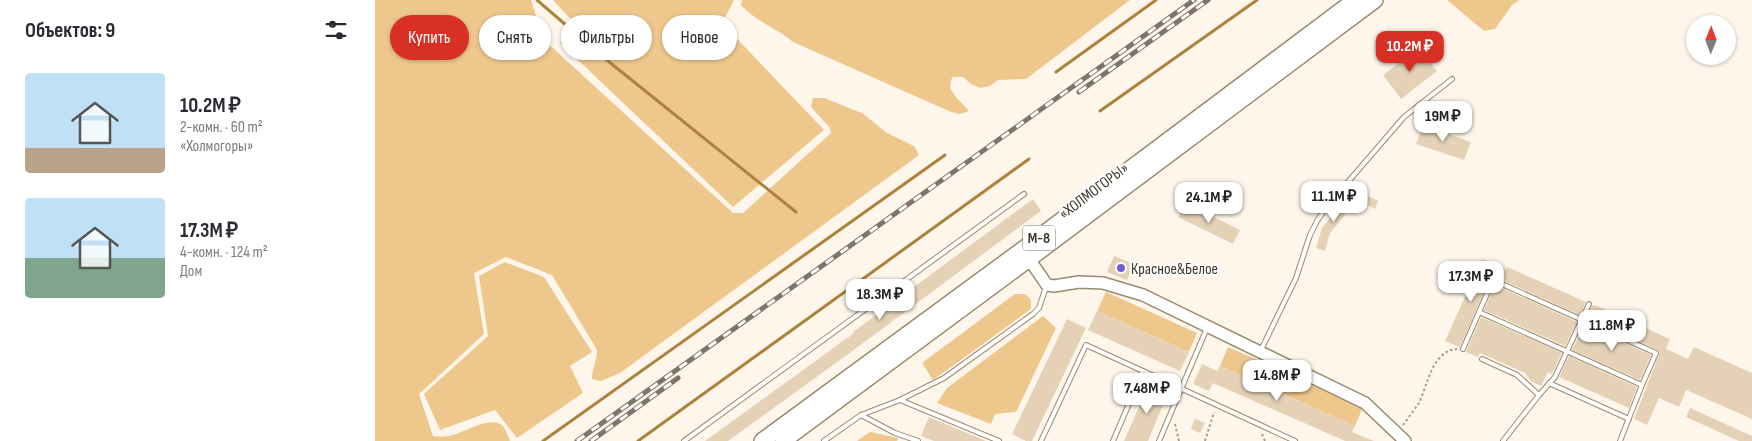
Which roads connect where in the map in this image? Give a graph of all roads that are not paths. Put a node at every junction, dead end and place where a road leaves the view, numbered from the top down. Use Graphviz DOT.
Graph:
graph roads {
  1 [pos="1355,0"];
  2 [pos="1375,0"];
  3 [pos="1452,79"];
  4 [pos="1024,194"];
  5 [pos="1029,260"];
  6 [pos="1499,267"];
  7 [pos="1493,280"];
  8 [pos="1047,285"];
  9 [pos="1589,304"];
  10 [pos="1479,312"];
  11 [pos="1581,320"];
  12 [pos="1208,326"];
  13 [pos="1463,349"];
  14 [pos="1567,351"];
  15 [pos="1261,352"];
  16 [pos="1482,360"];
  17 [pos="1143,370"];
  18 [pos="1549,383"];
  19 [pos="1642,385"];
  20 [pos="1181,388"];
  21 [pos="1539,395"];
  22 [pos="900,400"];
  23 [pos="861,415"];
  24 [pos="1629,418"];
  25 [pos="1402,437"];
  26 [pos="684,441"];
  27 [pos="762,441"];
  28 [pos="783,441"];
  29 [pos="825,441"];
  30 [pos="918,441"];
  31 [pos="999,441"];
  32 [pos="1041,441"];
  33 [pos="1113,441"];
  34 [pos="1159,441"];
  35 [pos="1295,441"];
  36 [pos="1503,441"];
  37 [pos="1620,441"];
  1 -- 27 [label="highway, «ХОЛМОГОРЫ» / М-8"];
  2 -- 5 [label="highway, «ХОЛМОГОРЫ» / М-8"];
  3 -- 15 [label="lane"];
  4 -- 26 [label="lane"];
  5 -- 8 [label="street"];
  5 -- 28 [label="highway, «ХОЛМОГОРЫ» / М-8"];
  6 -- 7 [label="lane"];
  7 -- 10 [label="lane"];
  7 -- 11 [label="lane"];
  8 -- 12 [label="street"];
  8 -- 22 [label="lane"];
  9 -- 11 [label="lane"];
  10 -- 13 [label="lane"];
  10 -- 14 [label="lane"];
  11 -- 14 [label="lane"];
  11 -- 19 [label="lane"];
  12 -- 15 [label="street"];
  12 -- 20 [label="lane"];
  14 -- 18 [label="lane"];
  14 -- 19 [label="lane"];
  15 -- 25 [label="street"];
  16 -- 21 [label="lane"];
  17 -- 20 [label="lane"];
  17 -- 32 [label="lane"];
  17 -- 33 [label="lane"];
  18 -- 21 [label="lane"];
  18 -- 24 [label="lane"];
  19 -- 24 [label="lane"];
  20 -- 34 [label="lane"];
  20 -- 35 [label="lane"];
  21 -- 36 [label="lane"];
  22 -- 23 [label="lane"];
  22 -- 31 [label="lane"];
  23 -- 29 [label="lane"];
  23 -- 30 [label="lane"];
  24 -- 37 [label="lane"];
}
